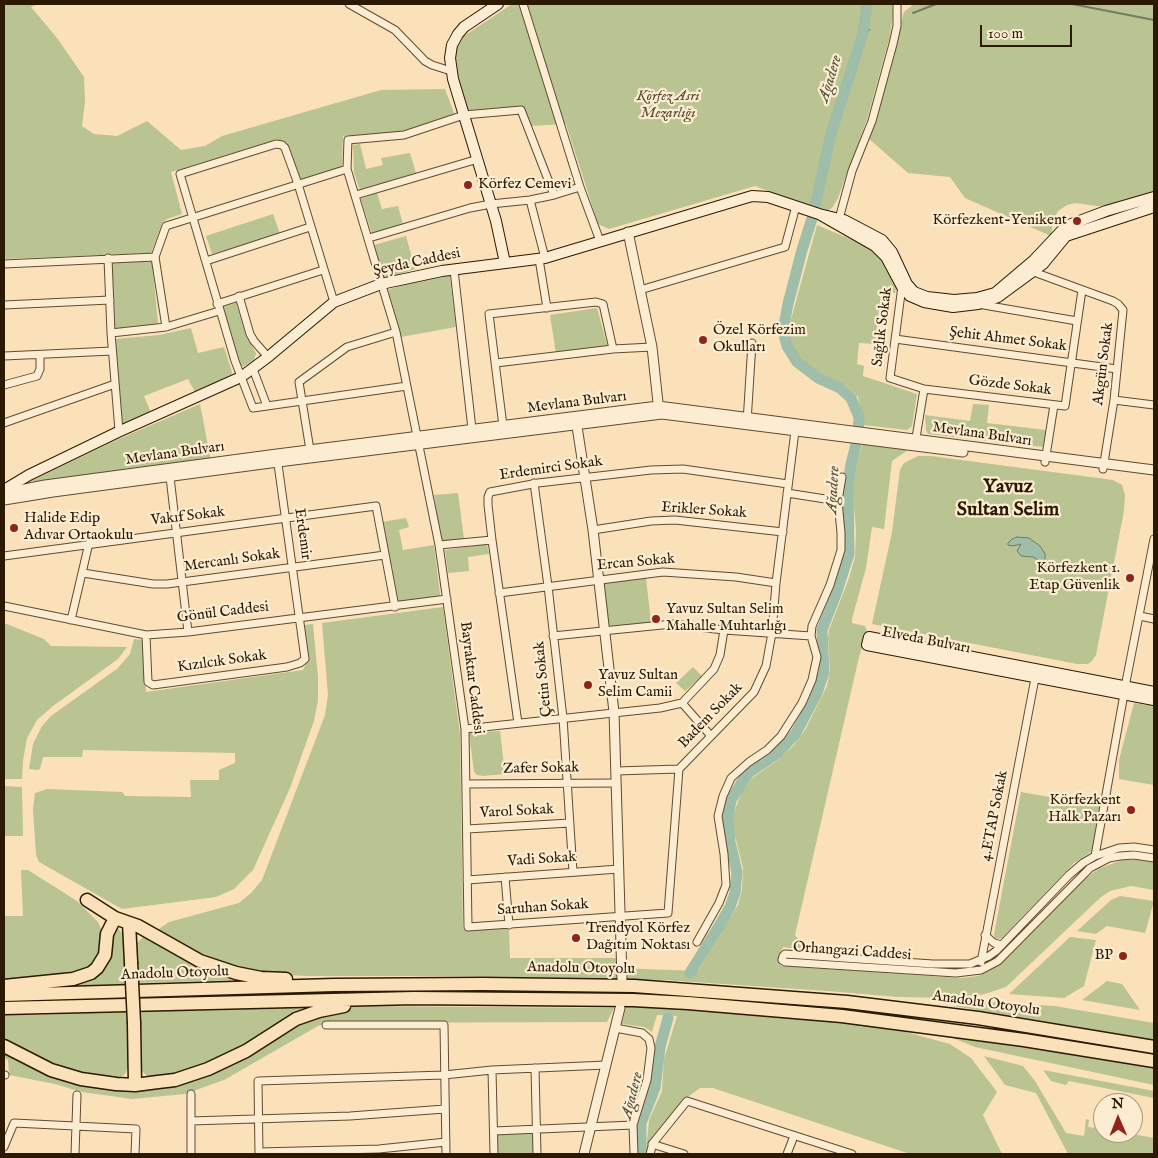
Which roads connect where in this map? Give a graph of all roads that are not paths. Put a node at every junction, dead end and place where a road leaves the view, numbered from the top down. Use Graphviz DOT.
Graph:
graph roads {
  1 [pos="349,4"];
  2 [pos="498,4"];
  3 [pos="523,4"];
  4 [pos="897,4"];
  5 [pos="451,71"];
  6 [pos="464,115"];
  7 [pos="478,159"];
  8 [pos="347,168"];
  9 [pos="298,184"];
  10 [pos="580,187"];
  11 [pos="356,195"];
  12 [pos="554,195"];
  13 [pos="1154,197"];
  14 [pos="530,200"];
  15 [pos="491,204"];
  16 [pos="796,206"];
  17 [pos="1154,207"];
  18 [pos="192,217"];
  19 [pos="840,223"];
  20 [pos="310,227"];
  21 [pos="628,232"];
  22 [pos="369,238"];
  23 [pos="600,241"];
  24 [pos="155,257"];
  25 [pos="108,258"];
  26 [pos="542,258"];
  27 [pos="206,261"];
  28 [pos="505,263"];
  29 [pos="4,264"];
  30 [pos="323,270"];
  31 [pos="454,270"];
  32 [pos="1028,270"];
  33 [pos="904,276"];
  34 [pos="382,284"];
  35 [pos="902,287"];
  36 [pos="640,290"];
  37 [pos="1082,290"];
  38 [pos="239,296"];
  39 [pos="110,300"];
  40 [pos="978,301"];
  41 [pos="334,302"];
  42 [pos="4,305"];
  43 [pos="218,308"];
  44 [pos="547,308"];
  45 [pos="1077,321"];
  46 [pos="166,327"];
  47 [pos="396,332"];
  48 [pos="111,333"];
  49 [pos="895,339"];
  50 [pos="752,343"];
  51 [pos="652,348"];
  52 [pos="613,350"];
  53 [pos="112,351"];
  54 [pos="40,354"];
  55 [pos="4,356"];
  56 [pos="268,358"];
  57 [pos="1071,362"];
  58 [pos="496,363"];
  59 [pos="253,369"];
  60 [pos="1117,369"];
  61 [pos="242,377"];
  62 [pos="115,384"];
  63 [pos="4,385"];
  64 [pos="407,386"];
  65 [pos="924,389"];
  66 [pos="1114,400"];
  67 [pos="302,401"];
  68 [pos="1054,405"];
  69 [pos="1154,405"];
  70 [pos="267,406"];
  71 [pos="658,410"];
  72 [pos="576,421"];
  73 [pos="747,421"];
  74 [pos="4,423"];
  75 [pos="503,426"];
  76 [pos="472,429"];
  77 [pos="119,431"];
  78 [pos="796,431"];
  79 [pos="844,434"];
  80 [pos="419,440"];
  81 [pos="915,443"];
  82 [pos="310,450"];
  83 [pos="277,458"];
  84 [pos="1045,459"];
  85 [pos="1104,467"];
  86 [pos="1154,470"];
  87 [pos="1154,475"];
  88 [pos="170,477"];
  89 [pos="585,477"];
  90 [pos="842,477"];
  91 [pos="534,483"];
  92 [pos="788,484"];
  93 [pos="4,491"];
  94 [pos="787,493"];
  95 [pos="4,500"];
  96 [pos="838,501"];
  97 [pos="285,518"];
  98 [pos="593,530"];
  99 [pos="177,532"];
  100 [pos="783,532"];
  101 [pos="1154,539"];
  102 [pos="492,540"];
  103 [pos="90,543"];
  104 [pos="439,545"];
  105 [pos="385,555"];
  106 [pos="4,556"];
  107 [pos="292,567"];
  108 [pos="82,573"];
  109 [pos="600,580"];
  110 [pos="182,582"];
  111 [pos="776,583"];
  112 [pos="548,586"];
  113 [pos="499,593"];
  114 [pos="447,600"];
  115 [pos="4,606"];
  116 [pos="395,607"];
  117 [pos="1140,616"];
  118 [pos="300,618"];
  119 [pos="1154,619"];
  120 [pos="71,620"];
  121 [pos="605,630"];
  122 [pos="724,630"];
  123 [pos="188,632"];
  124 [pos="772,633"];
  125 [pos="146,635"];
  126 [pos="554,636"];
  127 [pos="811,636"];
  128 [pos="1036,673"];
  129 [pos="1124,690"];
  130 [pos="1154,692"];
  131 [pos="1154,700"];
  132 [pos="682,703"];
  133 [pos="614,712"];
  134 [pos="562,718"];
  135 [pos="518,723"];
  136 [pos="465,729"];
  137 [pos="711,736"];
  138 [pos="680,769"];
  139 [pos="616,771"];
  140 [pos="567,782"];
  141 [pos="616,783"];
  142 [pos="466,784"];
  143 [pos="570,822"];
  144 [pos="467,829"];
  145 [pos="1154,850"];
  146 [pos="1095,856"];
  147 [pos="1154,858"];
  148 [pos="619,869"];
  149 [pos="573,872"];
  150 [pos="505,877"];
  151 [pos="468,880"];
  152 [pos="620,917"];
  153 [pos="116,918"];
  154 [pos="129,923"];
  155 [pos="509,925"];
  156 [pos="468,927"];
  157 [pos="150,932"];
  158 [pos="107,934"];
  159 [pos="985,935"];
  160 [pos="697,942"];
  161 [pos="1002,945"];
  162 [pos="131,947"];
  163 [pos="980,960"];
  164 [pos="983,970"];
  165 [pos="622,979"];
  166 [pos="483,984"];
  167 [pos="4,986"];
  168 [pos="4,995"];
  169 [pos="414,998"];
  170 [pos="4,1008"];
  171 [pos="620,1008"];
  172 [pos="326,1025"];
  173 [pos="615,1028"];
  174 [pos="4,1046"];
  175 [pos="1154,1047"];
  176 [pos="1154,1061"];
  177 [pos="606,1066"];
  178 [pos="535,1068"];
  179 [pos="492,1070"];
  180 [pos="444,1075"];
  181 [pos="135,1085"];
  182 [pos="191,1094"];
  183 [pos="76,1095"];
  184 [pos="445,1109"];
  185 [pos="259,1119"];
  186 [pos="192,1120"];
  187 [pos="633,1125"];
  188 [pos="76,1126"];
  189 [pos="592,1126"];
  190 [pos="536,1128"];
  191 [pos="494,1130"];
  192 [pos="794,1136"];
  193 [pos="446,1142"];
  194 [pos="652,1144"];
  195 [pos="4,1147"];
  196 [pos="259,1153"];
  197 [pos="75,1154"];
  198 [pos="135,1154"];
  199 [pos="191,1154"];
  200 [pos="446,1154"];
  201 [pos="494,1154"];
  202 [pos="537,1154"];
  203 [pos="584,1154"];
  204 [pos="634,1154"];
  205 [pos="650,1154"];
  206 [pos="684,1154"];
  207 [pos="787,1154"];
  208 [pos="852,1154"];
  1 -- 5 [label="street"];
  2 -- 5 [label="main road"];
  3 -- 10 [label="street"];
  4 -- 19 [label="street"];
  5 -- 6 [label="main road"];
  6 -- 7 [label="main road"];
  6 -- 8 [label="street"];
  6 -- 12 [label="street"];
  7 -- 11 [label="street"];
  7 -- 15 [label="main road"];
  8 -- 9 [label="street"];
  8 -- 11 [label="street, Bayraktar Caddesi"];
  9 -- 18 [label="street"];
  9 -- 18 [label="street"];
  9 -- 20 [label="street"];
  10 -- 12 [label="street"];
  10 -- 23 [label="street"];
  11 -- 22 [label="street, Bayraktar Caddesi"];
  12 -- 14 [label="street"];
  13 -- 32 [label="main road, Şeyda Caddesi"];
  14 -- 15 [label="street"];
  14 -- 26 [label="street"];
  15 -- 22 [label="street"];
  15 -- 28 [label="main road"];
  16 -- 19 [label="main road, Şeyda Caddesi"];
  16 -- 21 [label="main road, Şeyda Caddesi"];
  16 -- 36 [label="street"];
  17 -- 32 [label="main road, Şeyda Caddesi"];
  18 -- 24 [label="street"];
  18 -- 27 [label="street"];
  19 -- 33 [label="main road, Şeyda Caddesi"];
  19 -- 35 [label="main road, Şeyda Caddesi"];
  20 -- 27 [label="street"];
  20 -- 30 [label="street"];
  21 -- 23 [label="main road, Şeyda Caddesi"];
  21 -- 36 [label="street"];
  22 -- 34 [label="street, Bayraktar Caddesi"];
  23 -- 26 [label="main road, Şeyda Caddesi"];
  24 -- 25 [label="street"];
  24 -- 46 [label="street"];
  25 -- 29 [label="street"];
  25 -- 39 [label="street"];
  26 -- 28 [label="main road, Şeyda Caddesi"];
  26 -- 44 [label="street"];
  27 -- 43 [label="street"];
  28 -- 31 [label="main road, Şeyda Caddesi"];
  30 -- 38 [label="street"];
  30 -- 41 [label="street"];
  31 -- 34 [label="main road, Şeyda Caddesi"];
  31 -- 76 [label="street"];
  32 -- 37 [label="street, Akgün Sokak"];
  32 -- 40 [label="main road, Şeyda Caddesi"];
  33 -- 35 [label="street, Sağlık Sokak"];
  33 -- 40 [label="main road, Şeyda Caddesi"];
  34 -- 41 [label="main road, Şeyda Caddesi"];
  34 -- 47 [label="street, Bayraktar Caddesi"];
  35 -- 40 [label="main road, Şeyda Caddesi"];
  35 -- 49 [label="street, Sağlık Sokak"];
  36 -- 51 [label="street"];
  37 -- 45 [label="street, Gözde Sokak"];
  37 -- 60 [label="street, Akgün Sokak"];
  38 -- 43 [label="street"];
  38 -- 56 [label="street"];
  39 -- 42 [label="street"];
  39 -- 48 [label="street"];
  40 -- 45 [label="street"];
  41 -- 56 [label="main road, Şeyda Caddesi"];
  43 -- 46 [label="street"];
  43 -- 61 [label="street"];
  44 -- 52 [label="street"];
  44 -- 58 [label="street"];
  45 -- 57 [label="street, Gözde Sokak"];
  46 -- 48 [label="street"];
  47 -- 64 [label="street, Bayraktar Caddesi"];
  47 -- 67 [label="street"];
  48 -- 53 [label="street"];
  49 -- 57 [label="street, Şehit Ahmet Sokak"];
  49 -- 65 [label="street, Sağlık Sokak"];
  50 -- 73 [label="street"];
  51 -- 52 [label="street"];
  51 -- 71 [label="street"];
  52 -- 58 [label="street"];
  53 -- 54 [label="street"];
  53 -- 62 [label="street"];
  54 -- 55 [label="street"];
  54 -- 63 [label="street"];
  56 -- 59 [label="main road, Şeyda Caddesi"];
  57 -- 60 [label="street, Şehit Ahmet Sokak"];
  57 -- 68 [label="street, Gözde Sokak"];
  58 -- 75 [label="street"];
  59 -- 61 [label="main road, Şeyda Caddesi"];
  59 -- 70 [label="street"];
  60 -- 66 [label="street, Akgün Sokak"];
  61 -- 70 [label="street"];
  61 -- 77 [label="main road, Şeyda Caddesi"];
  62 -- 74 [label="street"];
  62 -- 77 [label="street"];
  64 -- 67 [label="street"];
  64 -- 80 [label="street, Bayraktar Caddesi"];
  65 -- 68 [label="street, Gözde Sokak"];
  65 -- 81 [label="street"];
  66 -- 69 [label="street"];
  66 -- 85 [label="street, Akgün Sokak"];
  67 -- 70 [label="street"];
  67 -- 82 [label="street"];
  68 -- 84 [label="street"];
  71 -- 72 [label="street, Mevlana Bulvarı"];
  71 -- 73 [label="street, Mevlana Bulvarı"];
  72 -- 75 [label="street, Mevlana Bulvarı"];
  72 -- 80 [label="street, Mevlana Bulvarı"];
  72 -- 89 [label="street"];
  73 -- 78 [label="street, Mevlana Bulvarı"];
  73 -- 79 [label="street, Mevlana Bulvarı"];
  75 -- 76 [label="street, Mevlana Bulvarı"];
  76 -- 80 [label="street, Mevlana Bulvarı"];
  77 -- 93 [label="main road, Şeyda Caddesi"];
  78 -- 79 [label="street, Mevlana Bulvarı"];
  78 -- 92 [label="street, Badem Sokak"];
  79 -- 81 [label="street, Mevlana Bulvarı"];
  80 -- 82 [label="street, Mevlana Bulvarı"];
  80 -- 83 [label="street, Mevlana Bulvarı"];
  80 -- 104 [label="street, Bayraktar Caddesi"];
  81 -- 84 [label="street, Mevlana Bulvarı"];
  82 -- 83 [label="street, Mevlana Bulvarı"];
  83 -- 88 [label="street, Mevlana Bulvarı"];
  83 -- 93 [label="street, Mevlana Bulvarı"];
  83 -- 97 [label="street, Erdemir"];
  84 -- 85 [label="street, Mevlana Bulvarı"];
  85 -- 86 [label="street, Mevlana Bulvarı"];
  85 -- 87 [label="street, Mevlana Bulvarı"];
  88 -- 95 [label="street, Mevlana Bulvarı"];
  88 -- 99 [label="street"];
  89 -- 91 [label="street, Erdemirci Sokak"];
  89 -- 92 [label="street, Erdemirci Sokak"];
  89 -- 98 [label="street"];
  90 -- 96 [label="street"];
  91 -- 102 [label="street, Erdemirci Sokak"];
  91 -- 112 [label="street, Çetin Sokak"];
  92 -- 94 [label="street, Badem Sokak"];
  94 -- 96 [label="street"];
  94 -- 100 [label="street, Badem Sokak"];
  96 -- 127 [label="street"];
  97 -- 99 [label="street, Vakıf Sokak"];
  97 -- 105 [label="street, Vakıf Sokak"];
  97 -- 107 [label="street, Erdemir"];
  98 -- 100 [label="street, Erikler Sokak"];
  98 -- 109 [label="street"];
  99 -- 103 [label="street, Vakıf Sokak"];
  99 -- 110 [label="street"];
  100 -- 111 [label="street, Badem Sokak"];
  101 -- 117 [label="street"];
  102 -- 104 [label="street"];
  102 -- 113 [label="street, Erdemirci Sokak"];
  103 -- 106 [label="street, Vakıf Sokak"];
  103 -- 108 [label="street"];
  104 -- 114 [label="street, Bayraktar Caddesi"];
  105 -- 107 [label="street, Mercanlı Sokak"];
  105 -- 116 [label="street"];
  107 -- 110 [label="street, Mercanlı Sokak"];
  107 -- 118 [label="street, Erdemir"];
  108 -- 110 [label="street, Mercanlı Sokak"];
  108 -- 120 [label="street"];
  109 -- 111 [label="street, Ercan Sokak"];
  109 -- 112 [label="street, Ercan Sokak"];
  109 -- 121 [label="street"];
  110 -- 123 [label="street"];
  111 -- 124 [label="street, Badem Sokak"];
  112 -- 113 [label="street, Ercan Sokak"];
  112 -- 126 [label="street, Çetin Sokak"];
  113 -- 135 [label="street, Erdemirci Sokak"];
  114 -- 116 [label="street, Gönül Caddesi"];
  114 -- 136 [label="street, Bayraktar Caddesi"];
  115 -- 120 [label="street, Gönül Caddesi"];
  116 -- 118 [label="street, Gönül Caddesi"];
  117 -- 119 [label="street"];
  117 -- 129 [label="street"];
  118 -- 123 [label="street, Gönül Caddesi"];
  118 -- 125 [label="street, Kızılcık Sokak"];
  120 -- 125 [label="street, Gönül Caddesi"];
  121 -- 122 [label="street"];
  121 -- 126 [label="street"];
  121 -- 133 [label="street"];
  122 -- 124 [label="street"];
  122 -- 132 [label="street"];
  123 -- 125 [label="street, Gönül Caddesi"];
  124 -- 127 [label="street"];
  124 -- 137 [label="street, Badem Sokak"];
  126 -- 134 [label="street, Çetin Sokak"];
  127 -- 160 [label="street"];
  128 -- 128 [label="main road, Elveda Bulvarı"];
  128 -- 129 [label="main road, Elveda Bulvarı"];
  128 -- 159 [label="street, 4.ETAP Sokak"];
  129 -- 130 [label="main road, Elveda Bulvarı"];
  129 -- 131 [label="main road, Elveda Bulvarı"];
  129 -- 146 [label="street"];
  132 -- 133 [label="street"];
  132 -- 137 [label="street"];
  133 -- 134 [label="street"];
  133 -- 139 [label="street"];
  134 -- 135 [label="street"];
  134 -- 140 [label="street, Çetin Sokak"];
  135 -- 136 [label="street"];
  136 -- 142 [label="street, Bayraktar Caddesi"];
  137 -- 138 [label="street, Badem Sokak"];
  138 -- 139 [label="street"];
  138 -- 152 [label="street, Badem Sokak"];
  139 -- 141 [label="street"];
  140 -- 141 [label="street, Zafer Sokak"];
  140 -- 142 [label="street, Zafer Sokak"];
  140 -- 143 [label="street, Çetin Sokak"];
  141 -- 148 [label="street"];
  142 -- 144 [label="street, Bayraktar Caddesi"];
  143 -- 144 [label="street, Varol Sokak"];
  143 -- 149 [label="street, Çetin Sokak"];
  144 -- 151 [label="street, Bayraktar Caddesi"];
  145 -- 146 [label="street"];
  146 -- 161 [label="street"];
  147 -- 164 [label="street, Orhangazi Caddesi"];
  148 -- 149 [label="street, Vadi Sokak"];
  148 -- 152 [label="street"];
  149 -- 150 [label="street, Vadi Sokak"];
  150 -- 151 [label="street, Vadi Sokak"];
  150 -- 155 [label="street"];
  151 -- 156 [label="street, Bayraktar Caddesi"];
  152 -- 155 [label="street, Saruhan Sokak"];
  152 -- 165 [label="street"];
  153 -- 154 [label="highway"];
  153 -- 158 [label="highway"];
  153 -- 158 [label="highway"];
  154 -- 157 [label="highway"];
  154 -- 162 [label="highway"];
  155 -- 156 [label="street, Saruhan Sokak"];
  157 -- 162 [label="highway"];
  157 -- 166 [label="highway"];
  158 -- 167 [label="highway"];
  159 -- 161 [label="street"];
  159 -- 163 [label="street, 4.ETAP Sokak"];
  161 -- 163 [label="street"];
  162 -- 181 [label="highway, bridge"];
  163 -- 164 [label="street"];
  163 -- 164 [label="street, Orhangazi Caddesi"];
  166 -- 168 [label="highway, Anadolu Otoyolu"];
  166 -- 175 [label="highway, Anadolu Otoyolu"];
  169 -- 170 [label="highway, Anadolu Otoyolu"];
  169 -- 176 [label="highway, Anadolu Otoyolu"];
  169 -- 181 [label="highway"];
  171 -- 173 [label="street"];
  172 -- 180 [label="street"];
  173 -- 177 [label="street"];
  173 -- 187 [label="street"];
  174 -- 181 [label="highway"];
  177 -- 178 [label="street"];
  177 -- 189 [label="street"];
  178 -- 179 [label="street"];
  178 -- 190 [label="street"];
  179 -- 180 [label="street"];
  179 -- 191 [label="street"];
  180 -- 184 [label="street"];
  180 -- 185 [label="street"];
  182 -- 186 [label="street"];
  183 -- 188 [label="street"];
  184 -- 185 [label="street"];
  184 -- 193 [label="street"];
  185 -- 186 [label="street"];
  185 -- 196 [label="street"];
  186 -- 199 [label="street"];
  187 -- 189 [label="street"];
  187 -- 204 [label="street"];
  188 -- 195 [label="street"];
  188 -- 197 [label="street"];
  188 -- 198 [label="street"];
  189 -- 190 [label="street"];
  189 -- 203 [label="street"];
  190 -- 191 [label="street"];
  190 -- 202 [label="street"];
  191 -- 201 [label="street"];
  192 -- 194 [label="street"];
  192 -- 207 [label="street"];
  192 -- 208 [label="street"];
  193 -- 196 [label="street"];
  193 -- 200 [label="street"];
  194 -- 205 [label="street"];
  194 -- 206 [label="street"];
}
